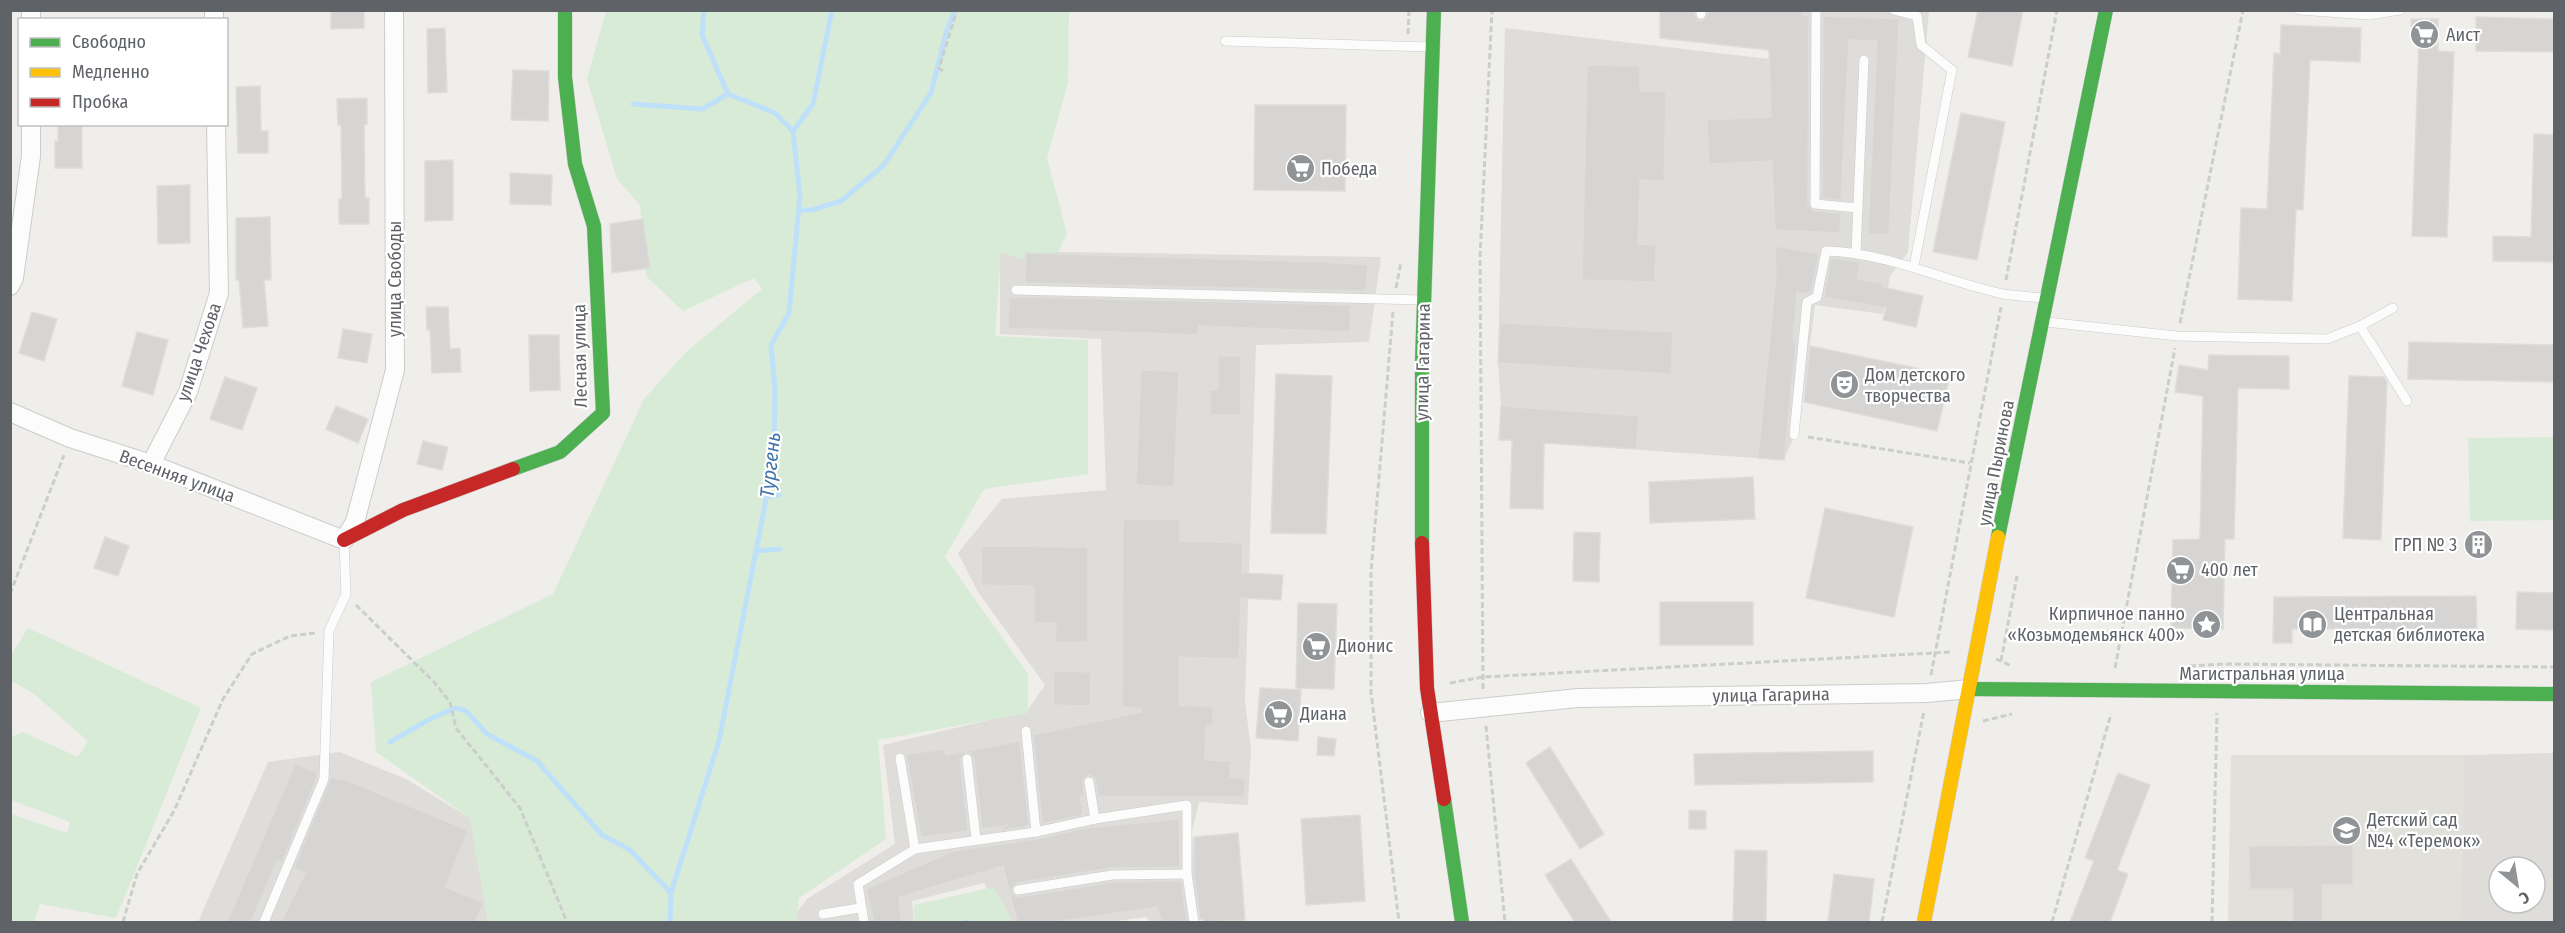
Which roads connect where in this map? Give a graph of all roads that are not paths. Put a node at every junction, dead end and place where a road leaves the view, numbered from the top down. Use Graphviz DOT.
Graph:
graph roads {
  1 [pos="394,10"];
  2 [pos="565,10"];
  3 [pos="1434,10"];
  4 [pos="1816,10"];
  5 [pos="1894,10"];
  6 [pos="2106,10"];
  7 [pos="2299,10"];
  8 [pos="2400,10"];
  9 [pos="1225,41"];
  10 [pos="1433,47"];
  11 [pos="1864,60"];
  12 [pos="31,126"];
  13 [pos="216,126"];
  14 [pos="1858,208"];
  15 [pos="1856,252"];
  16 [pos="1914,266"];
  17 [pos="10,286"];
  18 [pos="1016,290"];
  19 [pos="2048,299"];
  20 [pos="1424,300"];
  21 [pos="2393,308"];
  22 [pos="2043,322"];
  23 [pos="2360,326"];
  24 [pos="2407,401"];
  25 [pos="10,412"];
  26 [pos="1794,435"];
  27 [pos="151,464"];
  28 [pos="344,540"];
  29 [pos="1969,689"];
  30 [pos="2554,694"];
  31 [pos="1430,712"];
  32 [pos="1026,731"];
  33 [pos="900,758"];
  34 [pos="967,759"];
  35 [pos="1089,782"];
  36 [pos="1095,819"];
  37 [pos="1036,831"];
  38 [pos="976,839"];
  39 [pos="915,849"];
  40 [pos="1187,874"];
  41 [pos="1018,890"];
  42 [pos="860,908"];
  43 [pos="823,914"];
  44 [pos="264,922"];
  45 [pos="864,922"];
  46 [pos="1194,922"];
  47 [pos="1461,922"];
  48 [pos="1924,922"];
  1 -- 28 [label="street, улица Свободы"];
  2 -- 28 [label="street, Лесная улица"];
  3 -- 10 [label="street, улица Гагарина"];
  4 -- 14 [label="lane"];
  5 -- 16 [label="lane"];
  6 -- 19 [label="street, улица Пыринова"];
  7 -- 8 [label="lane"];
  9 -- 10 [label="lane"];
  10 -- 20 [label="street, улица Гагарина"];
  11 -- 14 [label="lane"];
  12 -- 17 [label="street"];
  13 -- 27 [label="street, улица Чехова"];
  14 -- 15 [label="lane"];
  15 -- 16 [label="lane"];
  15 -- 26 [label="lane"];
  16 -- 19 [label="lane"];
  18 -- 20 [label="lane"];
  19 -- 22 [label="street, улица Пыринова"];
  20 -- 31 [label="street, улица Гагарина"];
  21 -- 23 [label="lane"];
  22 -- 23 [label="lane"];
  22 -- 29 [label="street, улица Пыринова"];
  23 -- 24 [label="lane"];
  25 -- 27 [label="street, Весенняя улица"];
  27 -- 28 [label="street, Весенняя улица"];
  28 -- 44 [label="lane"];
  29 -- 30 [label="street, Магистральная улица"];
  29 -- 31 [label="street, улица Гагарина"];
  29 -- 48 [label="street, улица Пыринова"];
  31 -- 47 [label="street, улица Гагарина"];
  32 -- 37 [label="lane"];
  33 -- 39 [label="lane"];
  34 -- 38 [label="lane"];
  35 -- 36 [label="lane"];
  36 -- 37 [label="lane"];
  36 -- 40 [label="lane"];
  37 -- 38 [label="lane"];
  38 -- 39 [label="lane"];
  39 -- 42 [label="lane"];
  40 -- 41 [label="lane"];
  40 -- 46 [label="lane"];
  42 -- 43 [label="lane"];
  42 -- 45 [label="lane"];
}
